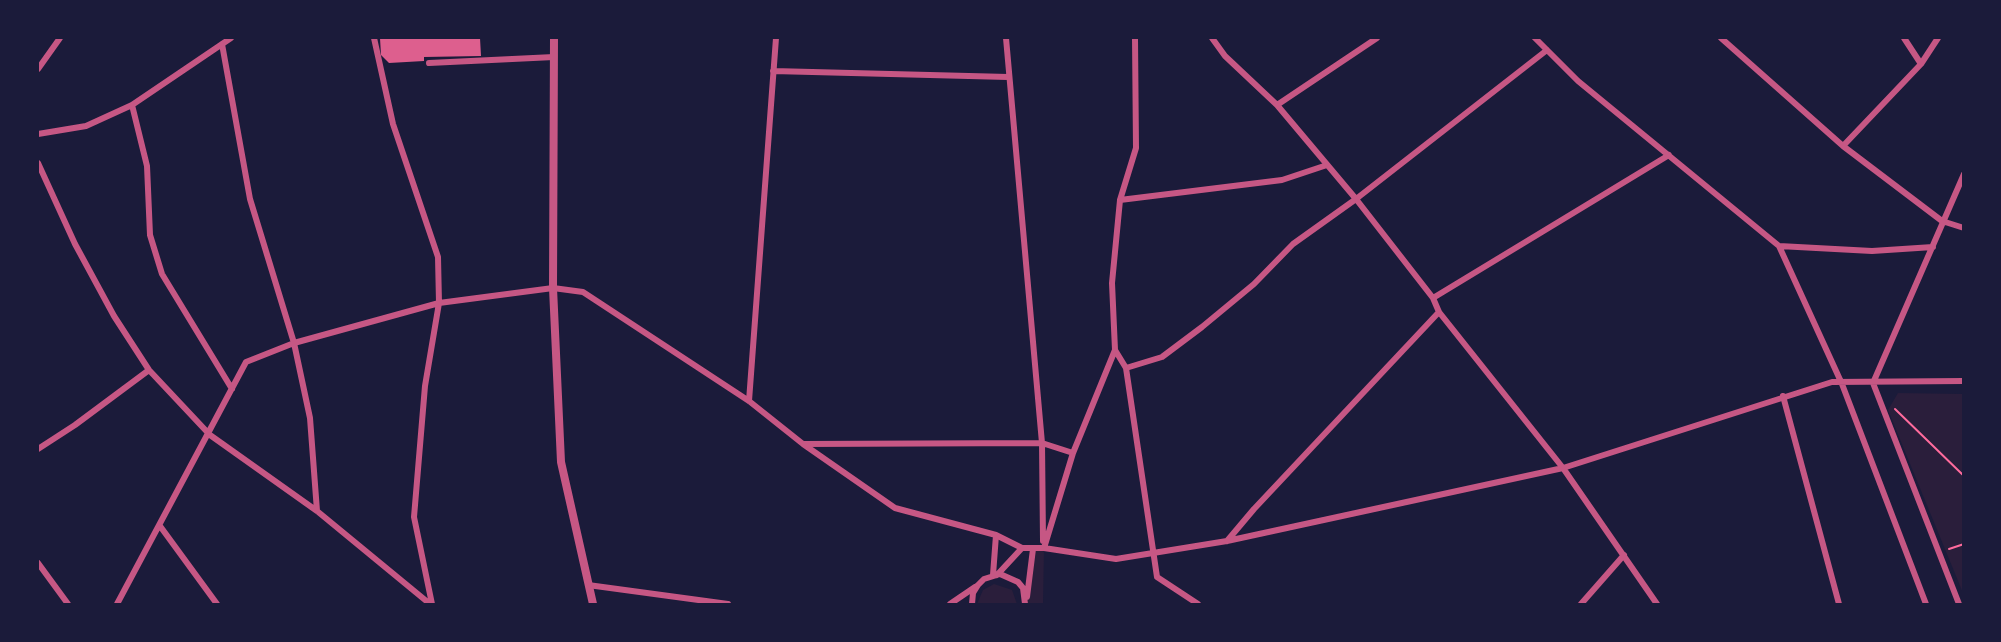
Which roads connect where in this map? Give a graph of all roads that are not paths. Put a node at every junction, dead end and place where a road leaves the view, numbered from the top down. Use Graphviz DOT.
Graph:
graph roads {
  1 [pos="60,38"];
  2 [pos="231,38"];
  3 [pos="374,38"];
  4 [pos="554,38"];
  5 [pos="776,38"];
  6 [pos="1005,38"];
  7 [pos="1135,38"];
  8 [pos="1212,38"];
  9 [pos="1377,38"];
  10 [pos="1535,38"];
  11 [pos="1721,38"];
  12 [pos="1904,38"];
  13 [pos="1938,38"];
  14 [pos="222,44"];
  15 [pos="1547,50"];
  16 [pos="554,57"];
  17 [pos="429,63"];
  18 [pos="1921,64"];
  19 [pos="38,69"];
  20 [pos="773,71"];
  21 [pos="1008,77"];
  22 [pos="132,105"];
  23 [pos="1277,105"];
  24 [pos="38,134"];
  25 [pos="1843,146"];
  26 [pos="1669,155"];
  27 [pos="38,162"];
  28 [pos="1327,165"];
  29 [pos="1964,174"];
  30 [pos="1356,199"];
  31 [pos="1120,200"];
  32 [pos="1942,221"];
  33 [pos="1964,228"];
  34 [pos="1779,246"];
  35 [pos="1933,248"];
  36 [pos="553,288"];
  37 [pos="1433,298"];
  38 [pos="439,303"];
  39 [pos="1439,312"];
  40 [pos="294,343"];
  41 [pos="1115,350"];
  42 [pos="1126,368"];
  43 [pos="149,370"];
  44 [pos="1964,381"];
  45 [pos="1873,382"];
  46 [pos="1842,384"];
  47 [pos="232,389"];
  48 [pos="1783,396"];
  49 [pos="749,401"];
  50 [pos="210,435"];
  51 [pos="1042,443"];
  52 [pos="803,444"];
  53 [pos="38,449"];
  54 [pos="1073,453"];
  55 [pos="1563,468"];
  56 [pos="318,511"];
  57 [pos="160,526"];
  58 [pos="996,535"];
  59 [pos="1227,541"];
  60 [pos="1022,548"];
  61 [pos="1044,548"];
  62 [pos="1033,549"];
  63 [pos="1152,555"];
  64 [pos="1624,555"];
  65 [pos="38,563"];
  66 [pos="995,575"];
  67 [pos="588,585"];
  68 [pos="978,585"];
  69 [pos="1182,594"];
  70 [pos="1026,602"];
  71 [pos="68,604"];
  72 [pos="117,604"];
  73 [pos="217,604"];
  74 [pos="431,604"];
  75 [pos="593,604"];
  76 [pos="728,604"];
  77 [pos="950,604"];
  78 [pos="972,604"];
  79 [pos="1181,604"];
  80 [pos="1198,604"];
  81 [pos="1581,604"];
  82 [pos="1657,604"];
  83 [pos="1839,604"];
  84 [pos="1926,604"];
  85 [pos="1959,604"];
  1 -- 19 [label="street"];
  2 -- 14 [label="street"];
  3 -- 38 [label="street"];
  4 -- 16 [label="street"];
  5 -- 20 [label="street"];
  6 -- 21 [label="street"];
  7 -- 31 [label="street"];
  8 -- 23 [label="street"];
  9 -- 23 [label="street"];
  10 -- 15 [label="street"];
  11 -- 25 [label="street"];
  12 -- 18 [label="street"];
  13 -- 18 [label="street"];
  14 -- 22 [label="street"];
  14 -- 40 [label="street"];
  15 -- 26 [label="street"];
  15 -- 30 [label="street"];
  16 -- 17 [label="street"];
  16 -- 36 [label="street"];
  18 -- 25 [label="street"];
  20 -- 21 [label="street"];
  20 -- 49 [label="street"];
  21 -- 51 [label="street"];
  22 -- 24 [label="street"];
  22 -- 47 [label="street"];
  23 -- 28 [label="street"];
  25 -- 32 [label="street"];
  26 -- 34 [label="street"];
  26 -- 37 [label="street"];
  27 -- 43 [label="street"];
  28 -- 30 [label="street"];
  28 -- 31 [label="street"];
  29 -- 32 [label="street"];
  30 -- 37 [label="street"];
  30 -- 42 [label="street"];
  31 -- 41 [label="street"];
  32 -- 33 [label="street"];
  32 -- 35 [label="street"];
  34 -- 35 [label="street"];
  34 -- 46 [label="street"];
  35 -- 45 [label="street"];
  36 -- 38 [label="street"];
  36 -- 49 [label="street"];
  36 -- 67 [label="street"];
  37 -- 39 [label="street"];
  38 -- 40 [label="street"];
  38 -- 74 [label="street"];
  39 -- 55 [label="street"];
  39 -- 59 [label="street"];
  40 -- 47 [label="street"];
  40 -- 56 [label="street"];
  41 -- 42 [label="street"];
  41 -- 54 [label="street"];
  42 -- 63 [label="street"];
  43 -- 50 [label="street"];
  43 -- 53 [label="street"];
  44 -- 45 [label="street"];
  45 -- 46 [label="street"];
  45 -- 85 [label="street"];
  46 -- 48 [label="street"];
  46 -- 84 [label="street"];
  47 -- 50 [label="street"];
  48 -- 55 [label="street"];
  48 -- 83 [label="street"];
  49 -- 52 [label="street"];
  50 -- 56 [label="street"];
  50 -- 57 [label="street"];
  51 -- 52 [label="street"];
  51 -- 54 [label="street"];
  51 -- 61 [label="street"];
  52 -- 58 [label="street"];
  54 -- 61 [label="street"];
  55 -- 59 [label="street"];
  55 -- 64 [label="street"];
  56 -- 74 [label="street"];
  57 -- 72 [label="street"];
  57 -- 73 [label="street"];
  58 -- 60 [label="street"];
  58 -- 66 [label="street"];
  59 -- 63 [label="street"];
  60 -- 62 [label="street"];
  60 -- 66 [label="street"];
  61 -- 62 [label="street"];
  61 -- 63 [label="street"];
  62 -- 70 [label="street"];
  63 -- 69 [label="street"];
  64 -- 81 [label="street"];
  64 -- 82 [label="street"];
  65 -- 71 [label="street"];
  66 -- 68 [label="street"];
  66 -- 70 [label="street"];
  67 -- 75 [label="street"];
  67 -- 76 [label="street"];
  68 -- 77 [label="street"];
  68 -- 78 [label="street"];
  69 -- 79 [label="street"];
  69 -- 80 [label="street"];
}
